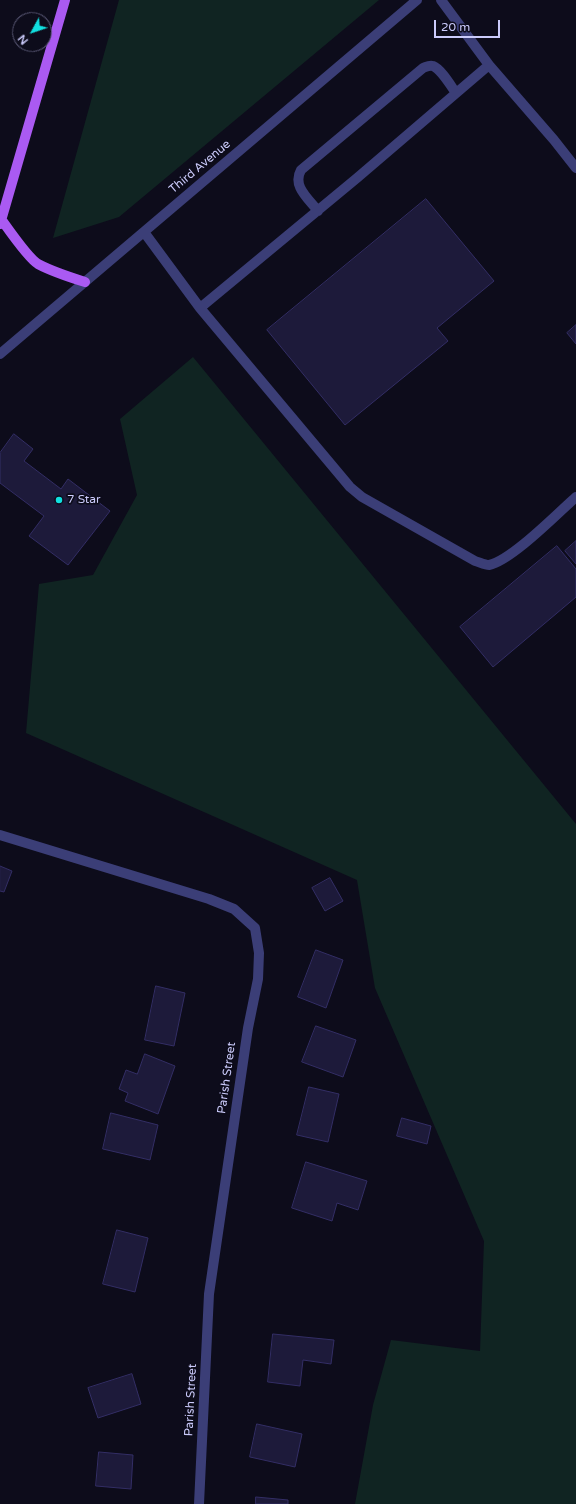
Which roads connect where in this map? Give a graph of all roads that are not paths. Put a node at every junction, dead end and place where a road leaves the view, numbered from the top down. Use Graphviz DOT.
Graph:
graph roads {
  1 [pos="65,0"];
  2 [pos="417,0"];
  3 [pos="441,0"];
  4 [pos="489,65"];
  5 [pos="456,93"];
  6 [pos="576,168"];
  7 [pos="318,211"];
  8 [pos="1,221"];
  9 [pos="144,232"];
  10 [pos="84,282"];
  11 [pos="200,308"];
  12 [pos="0,354"];
  13 [pos="576,497"];
  14 [pos="0,835"];
  15 [pos="199,1504"];
  1 -- 8 [label="main road"];
  2 -- 9 [label="street, Third Avenue"];
  3 -- 4 [label="street"];
  4 -- 5 [label="street"];
  4 -- 6 [label="street"];
  5 -- 7 [label="street"];
  5 -- 7 [label="street"];
  7 -- 11 [label="street"];
  8 -- 10 [label="main road"];
  9 -- 10 [label="street, Third Avenue"];
  9 -- 11 [label="street"];
  10 -- 12 [label="street, Third Avenue"];
  11 -- 13 [label="street"];
  14 -- 15 [label="street, Parish Street"];
}
